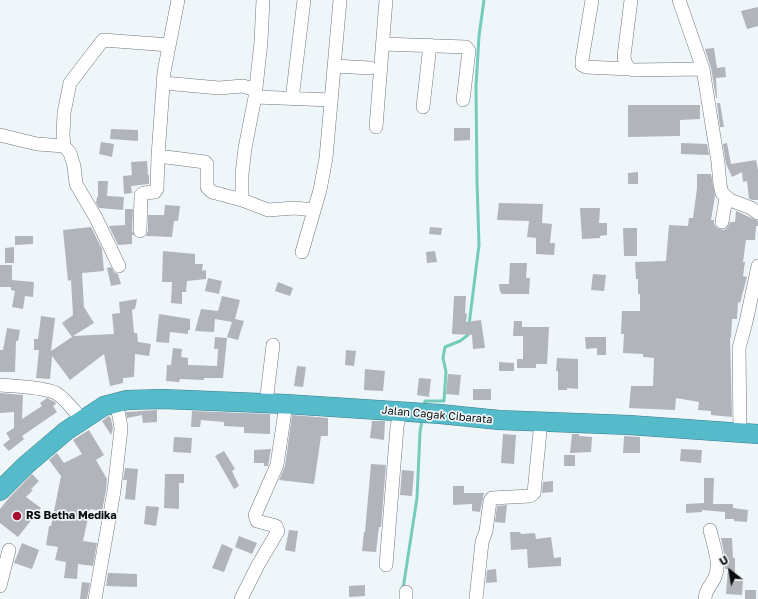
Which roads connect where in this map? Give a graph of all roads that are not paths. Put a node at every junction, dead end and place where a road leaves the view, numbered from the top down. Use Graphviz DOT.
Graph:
graph roads {
  1 [pos="178,0"];
  2 [pos="263,0"];
  3 [pos="304,0"];
  4 [pos="340,0"];
  5 [pos="386,0"];
  6 [pos="592,0"];
  7 [pos="631,0"];
  8 [pos="679,0"];
  9 [pos="169,44"];
  10 [pos="383,44"];
  11 [pos="430,45"];
  12 [pos="334,66"];
  13 [pos="370,68"];
  14 [pos="629,69"];
  15 [pos="703,70"];
  16 [pos="164,84"];
  17 [pos="293,92"];
  18 [pos="255,93"];
  19 [pos="331,100"];
  20 [pos="463,100"];
  21 [pos="423,107"];
  22 [pos="376,127"];
  23 [pos="0,135"];
  24 [pos="64,146"];
  25 [pos="158,156"];
  26 [pos="726,198"];
  27 [pos="242,200"];
  28 [pos="313,210"];
  29 [pos="758,213"];
  30 [pos="722,222"];
  31 [pos="140,232"];
  32 [pos="302,252"];
  33 [pos="119,266"];
  34 [pos="758,266"];
  35 [pos="272,345"];
  36 [pos="0,385"];
  37 [pos="116,402"];
  38 [pos="266,403"];
  39 [pos="286,404"];
  40 [pos="400,412"];
  41 [pos="82,420"];
  42 [pos="541,421"];
  43 [pos="749,433"];
  44 [pos="0,491"];
  45 [pos="710,530"];
  46 [pos="9,550"];
  47 [pos="386,565"];
  48 [pos="0,586"];
  49 [pos="95,599"];
  50 [pos="241,599"];
  51 [pos="476,599"];
  52 [pos="705,599"];
  1 -- 9 [label="street"];
  2 -- 18 [label="street"];
  3 -- 17 [label="street"];
  4 -- 12 [label="street"];
  5 -- 10 [label="street"];
  6 -- 14 [label="street"];
  7 -- 14 [label="street"];
  8 -- 15 [label="street"];
  9 -- 16 [label="street"];
  9 -- 24 [label="street"];
  10 -- 11 [label="street"];
  10 -- 22 [label="street"];
  11 -- 20 [label="street"];
  11 -- 21 [label="street"];
  12 -- 13 [label="street"];
  12 -- 19 [label="street"];
  14 -- 15 [label="street"];
  15 -- 26 [label="street"];
  16 -- 18 [label="street"];
  16 -- 25 [label="street"];
  18 -- 19 [label="street"];
  18 -- 27 [label="street"];
  19 -- 28 [label="street"];
  23 -- 24 [label="street"];
  24 -- 33 [label="street"];
  25 -- 27 [label="street"];
  25 -- 31 [label="street"];
  26 -- 29 [label="street"];
  26 -- 30 [label="street"];
  27 -- 28 [label="street"];
  28 -- 32 [label="street"];
  34 -- 43 [label="street"];
  35 -- 38 [label="street"];
  36 -- 41 [label="street"];
  37 -- 38 [label="highway, Jalan Cagak Cibarata"];
  37 -- 41 [label="highway, Jalan Cagak Cibarata"];
  37 -- 49 [label="street"];
  38 -- 39 [label="highway, Jalan Cagak Cibarata"];
  39 -- 40 [label="highway, Jalan Cagak Cibarata"];
  39 -- 50 [label="street"];
  40 -- 42 [label="highway, Jalan Cagak Cibarata"];
  40 -- 47 [label="street"];
  41 -- 44 [label="highway, Jalan Cagak Cibarata"];
  42 -- 43 [label="highway, Jalan Cagak Cibarata"];
  42 -- 51 [label="street"];
  45 -- 52 [label="street"];
  46 -- 48 [label="street"];
}
